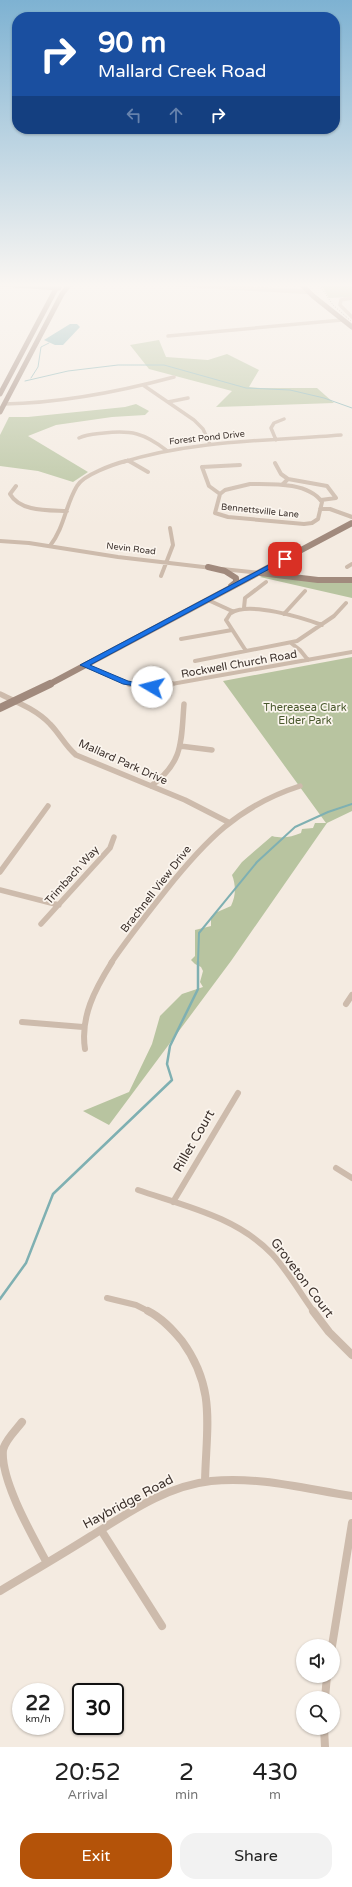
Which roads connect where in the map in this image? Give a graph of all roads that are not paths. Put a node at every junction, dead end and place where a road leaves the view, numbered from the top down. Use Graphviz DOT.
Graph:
graph roads {
  1 [pos="15,365"];
  2 [pos="26,365"];
  3 [pos="174,377"];
  4 [pos="143,385"];
  5 [pos="0,394"];
  6 [pos="188,398"];
  7 [pos="168,402"];
  8 [pos="4,404"];
  9 [pos="0,412"];
  10 [pos="284,419"];
  11 [pos="341,435"];
  12 [pos="79,438"];
  13 [pos="276,440"];
  14 [pos="210,444"];
  15 [pos="166,450"];
  16 [pos="128,460"];
  17 [pos="276,463"];
  18 [pos="240,465"];
  19 [pos="148,472"];
  20 [pos="288,480"];
  21 [pos="282,485"];
  22 [pos="16,486"];
  23 [pos="220,494"];
  24 [pos="321,500"];
  25 [pos="320,508"];
  26 [pos="67,511"];
  27 [pos="352,517"];
  28 [pos="352,523"];
  29 [pos="170,528"];
  30 [pos="0,541"];
  31 [pos="50,546"];
  32 [pos="167,563"];
  33 [pos="276,564"];
  34 [pos="352,564"];
  35 [pos="208,567"];
  36 [pos="347,567"];
  37 [pos="260,572"];
  38 [pos="292,574"];
  39 [pos="160,576"];
  40 [pos="352,577"];
  41 [pos="352,580"];
  42 [pos="266,582"];
  43 [pos="229,589"];
  44 [pos="305,591"];
  45 [pos="208,600"];
  46 [pos="346,603"];
  47 [pos="244,608"];
  48 [pos="232,611"];
  49 [pos="284,614"];
  50 [pos="322,625"];
  51 [pos="232,630"];
  52 [pos="181,639"];
  53 [pos="291,643"];
  54 [pos="246,651"];
  55 [pos="352,652"];
  56 [pos="308,660"];
  57 [pos="195,661"];
  58 [pos="84,665"];
  59 [pos="0,694"];
  60 [pos="15,702"];
  61 [pos="184,704"];
  62 [pos="0,708"];
  63 [pos="180,746"];
  64 [pos="212,750"];
  65 [pos="151,786"];
  66 [pos="300,786"];
  67 [pos="48,806"];
  68 [pos="228,822"];
  69 [pos="114,837"];
  70 [pos="0,872"];
  71 [pos="0,890"];
  72 [pos="58,905"];
  73 [pos="41,924"];
  74 [pos="352,995"];
  75 [pos="346,1004"];
  76 [pos="22,1022"];
  77 [pos="83,1027"];
  78 [pos="85,1049"];
  79 [pos="238,1093"];
  80 [pos="336,1168"];
  81 [pos="352,1178"];
  82 [pos="138,1190"];
  83 [pos="173,1202"];
  84 [pos="107,1298"];
  85 [pos="352,1355"];
  86 [pos="22,1422"];
  87 [pos="205,1482"];
  88 [pos="352,1496"];
  89 [pos="352,1523"];
  90 [pos="101,1530"];
  91 [pos="47,1563"];
  92 [pos="0,1591"];
  93 [pos="162,1626"];
  94 [pos="333,1639"];
  95 [pos="324,1735"];
  96 [pos="325,1747"];
  1 -- 5 [label="main road"];
  2 -- 8 [label="main road"];
  3 -- 4 [label="street"];
  4 -- 7 [label="street"];
  4 -- 8 [label="street"];
  6 -- 7 [label="street"];
  7 -- 14 [label="street"];
  8 -- 9 [label="main road"];
  10 -- 13 [label="street"];
  11 -- 13 [label="street, Forest Pond Drive"];
  12 -- 15 [label="street"];
  13 -- 14 [label="street, Forest Pond Drive"];
  14 -- 15 [label="street, Forest Pond Drive"];
  15 -- 16 [label="street, Forest Pond Drive"];
  16 -- 19 [label="street"];
  16 -- 26 [label="street, Forest Pond Drive"];
  17 -- 20 [label="street"];
  18 -- 23 [label="street"];
  20 -- 21 [label="street"];
  20 -- 24 [label="street"];
  21 -- 23 [label="street, Bennettsville Lane"];
  21 -- 24 [label="street, Bennettsville Lane"];
  22 -- 26 [label="street"];
  23 -- 25 [label="street, Bennettsville Lane"];
  24 -- 25 [label="street, Bennettsville Lane"];
  25 -- 27 [label="street"];
  26 -- 31 [label="street, Forest Pond Drive"];
  28 -- 33 [label="main road"];
  29 -- 32 [label="street"];
  30 -- 31 [label="street, Nevin Road"];
  31 -- 32 [label="street, Nevin Road"];
  32 -- 35 [label="street, Nevin Road"];
  32 -- 39 [label="street"];
  33 -- 37 [label="main road"];
  33 -- 38 [label="main road"];
  34 -- 36 [label="street"];
  35 -- 37 [label="street, Nevin Road"];
  35 -- 43 [label="main road"];
  37 -- 38 [label="main road, Nevin Road"];
  37 -- 41 [label="main road, Nevin Road"];
  37 -- 43 [label="main road"];
  38 -- 40 [label="main road, Nevin Road"];
  42 -- 47 [label="street"];
  43 -- 45 [label="main road"];
  44 -- 49 [label="street"];
  45 -- 48 [label="street"];
  45 -- 58 [label="main road"];
  46 -- 50 [label="street"];
  47 -- 48 [label="street"];
  47 -- 49 [label="street"];
  48 -- 51 [label="street"];
  49 -- 50 [label="street"];
  50 -- 53 [label="street"];
  51 -- 52 [label="street"];
  51 -- 54 [label="street"];
  53 -- 54 [label="street"];
  53 -- 56 [label="street"];
  54 -- 57 [label="street"];
  55 -- 56 [label="street, Rockwell Church Road"];
  56 -- 58 [label="street, Rockwell Church Road"];
  58 -- 60 [label="main road"];
  59 -- 60 [label="street, Mallard Park Drive"];
  60 -- 62 [label="main road"];
  60 -- 65 [label="street, Mallard Park Drive"];
  61 -- 63 [label="street"];
  63 -- 64 [label="street"];
  63 -- 65 [label="street"];
  65 -- 68 [label="street, Mallard Park Drive"];
  66 -- 68 [label="street, Brachnell View Drive"];
  67 -- 70 [label="street"];
  68 -- 77 [label="street, Brachnell View Drive"];
  69 -- 72 [label="street, Trimbach Way"];
  71 -- 72 [label="street"];
  72 -- 73 [label="street, Trimbach Way"];
  74 -- 75 [label="street"];
  76 -- 77 [label="street"];
  77 -- 78 [label="street, Brachnell View Drive"];
  79 -- 83 [label="street, Rillet Court"];
  80 -- 81 [label="street"];
  82 -- 83 [label="street, Groveton Court"];
  83 -- 85 [label="street, Groveton Court"];
  84 -- 87 [label="street"];
  86 -- 91 [label="street"];
  87 -- 88 [label="street, Haybridge Road"];
  87 -- 90 [label="street, Haybridge Road"];
  89 -- 94 [label="street"];
  90 -- 91 [label="street, Haybridge Road"];
  90 -- 93 [label="street"];
  91 -- 92 [label="street, Haybridge Road"];
  95 -- 96 [label="street"];
}
